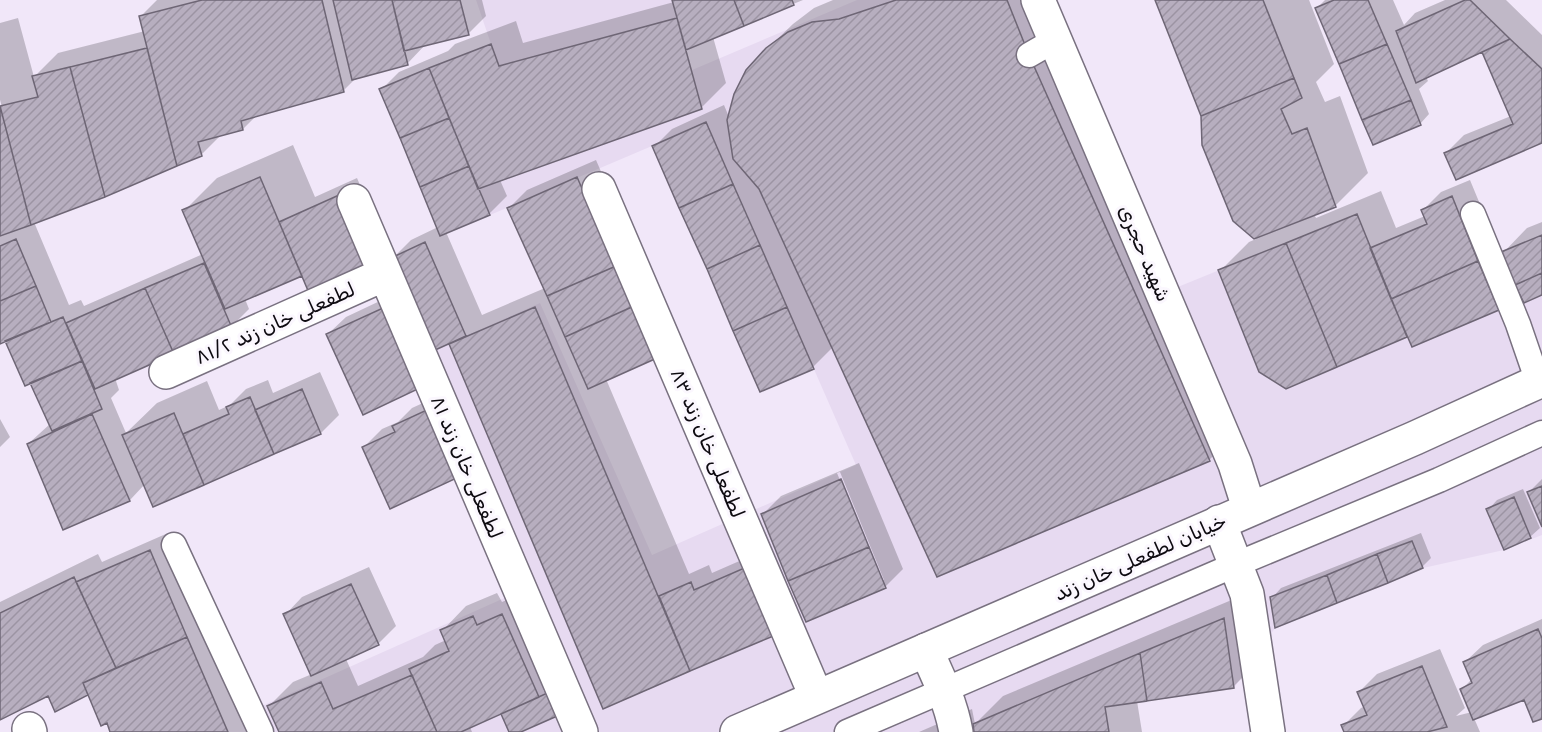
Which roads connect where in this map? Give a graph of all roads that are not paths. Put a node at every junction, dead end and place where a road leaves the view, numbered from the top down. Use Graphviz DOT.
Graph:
graph roads {
  1 [pos="1038,0"];
  2 [pos="599,189"];
  3 [pos="354,201"];
  4 [pos="1473,214"];
  5 [pos="385,273"];
  6 [pos="166,372"];
  7 [pos="1540,381"];
  8 [pos="1542,433"];
  9 [pos="1250,508"];
  10 [pos="1218,522"];
  11 [pos="174,545"];
  12 [pos="1237,564"];
  13 [pos="926,650"];
  14 [pos="944,691"];
  15 [pos="816,696"];
  16 [pos="261,732"];
  17 [pos="581,732"];
  18 [pos="737,732"];
  19 [pos="848,732"];
  20 [pos="956,732"];
  21 [pos="1268,732"];
  1 -- 9 [label="street, شهید حجری"];
  2 -- 15 [label="street, لطفعلی خان زند ۸۳"];
  3 -- 5 [label="street, لطفعلی خان زند ۸۱"];
  4 -- 7 [label="lane"];
  5 -- 6 [label="street, لطفعلی خان زند ۸۱/۲"];
  5 -- 17 [label="street, لطفعلی خان زند ۸۱"];
  7 -- 9 [label="street, خیابان لطفعلی خان زند"];
  8 -- 12 [label="lane"];
  9 -- 10 [label="street, خیابان لطفعلی خان زند"];
  10 -- 12 [label="street"];
  10 -- 13 [label="street, خیابان لطفعلی خان زند"];
  11 -- 16 [label="lane"];
  12 -- 14 [label="lane"];
  12 -- 21 [label="street"];
  13 -- 14 [label="street"];
  13 -- 15 [label="street, خیابان لطفعلی خان زند"];
  14 -- 19 [label="lane"];
  14 -- 20 [label="street"];
  15 -- 18 [label="street, خیابان لطفعلی خان زند"];
}
